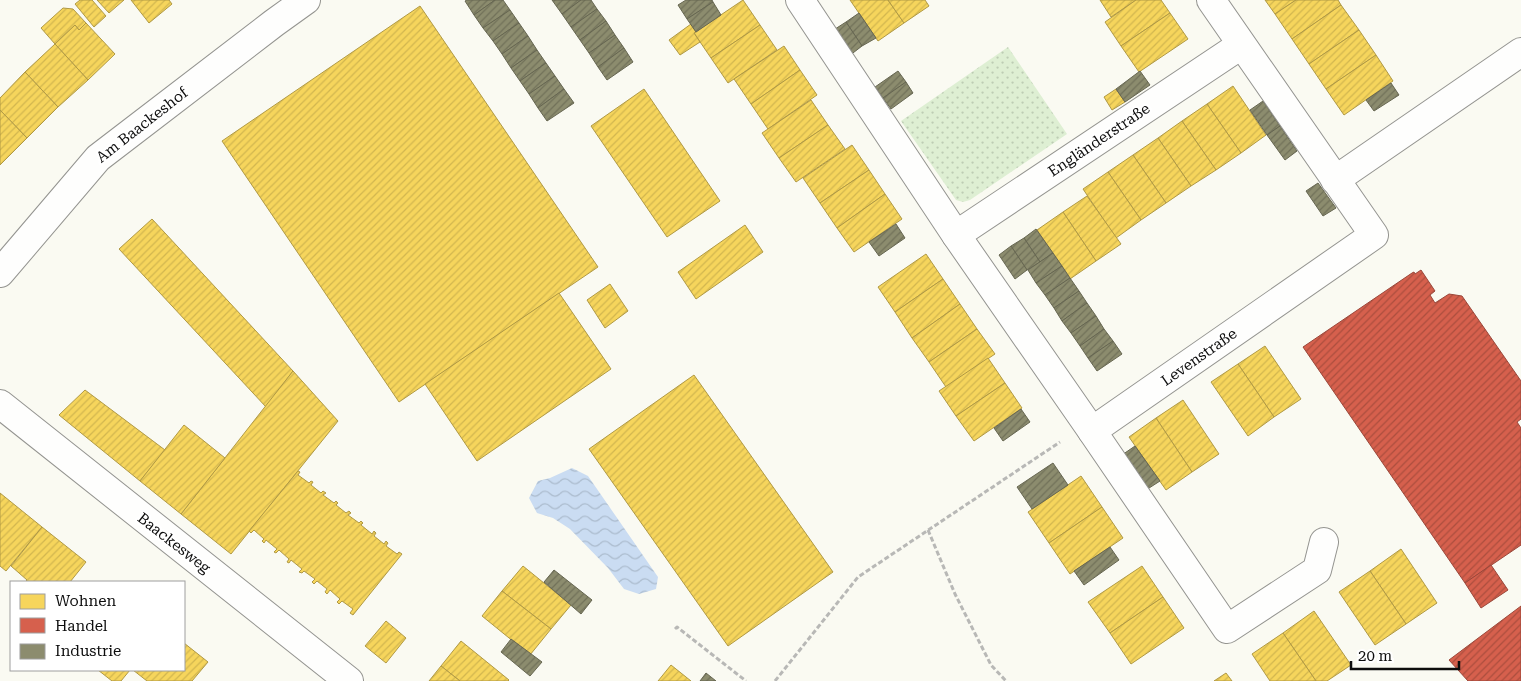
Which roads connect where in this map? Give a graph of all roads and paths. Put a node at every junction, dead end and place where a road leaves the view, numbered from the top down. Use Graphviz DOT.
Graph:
graph roads {
  1 [pos="306,0"];
  2 [pos="800,0"];
  3 [pos="1210,0"];
  4 [pos="1241,45"];
  5 [pos="1521,52"];
  6 [pos="1335,180"];
  7 [pos="956,235"];
  8 [pos="0,273"];
  9 [pos="0,404"];
  10 [pos="1090,427"];
  11 [pos="928,530"];
  12 [pos="1324,542"];
  13 [pos="675,629"];
  14 [pos="349,681"];
  15 [pos="746,681"];
  16 [pos="775,681"];
  17 [pos="1006,681"];
  1 -- 8 [label="street, Am Baackeshof"];
  2 -- 7 [label="street"];
  3 -- 4 [label="street"];
  4 -- 6 [label="street"];
  4 -- 7 [label="street, Engländerstraße"];
  5 -- 6 [label="street"];
  6 -- 10 [label="street, Levenstraße"];
  7 -- 10 [label="street"];
  9 -- 14 [label="street, Baackesweg"];
  10 -- 11 [label="path"];
  10 -- 12 [label="street"];
  11 -- 16 [label="path"];
  11 -- 17 [label="path"];
  13 -- 15 [label="path"];
}
